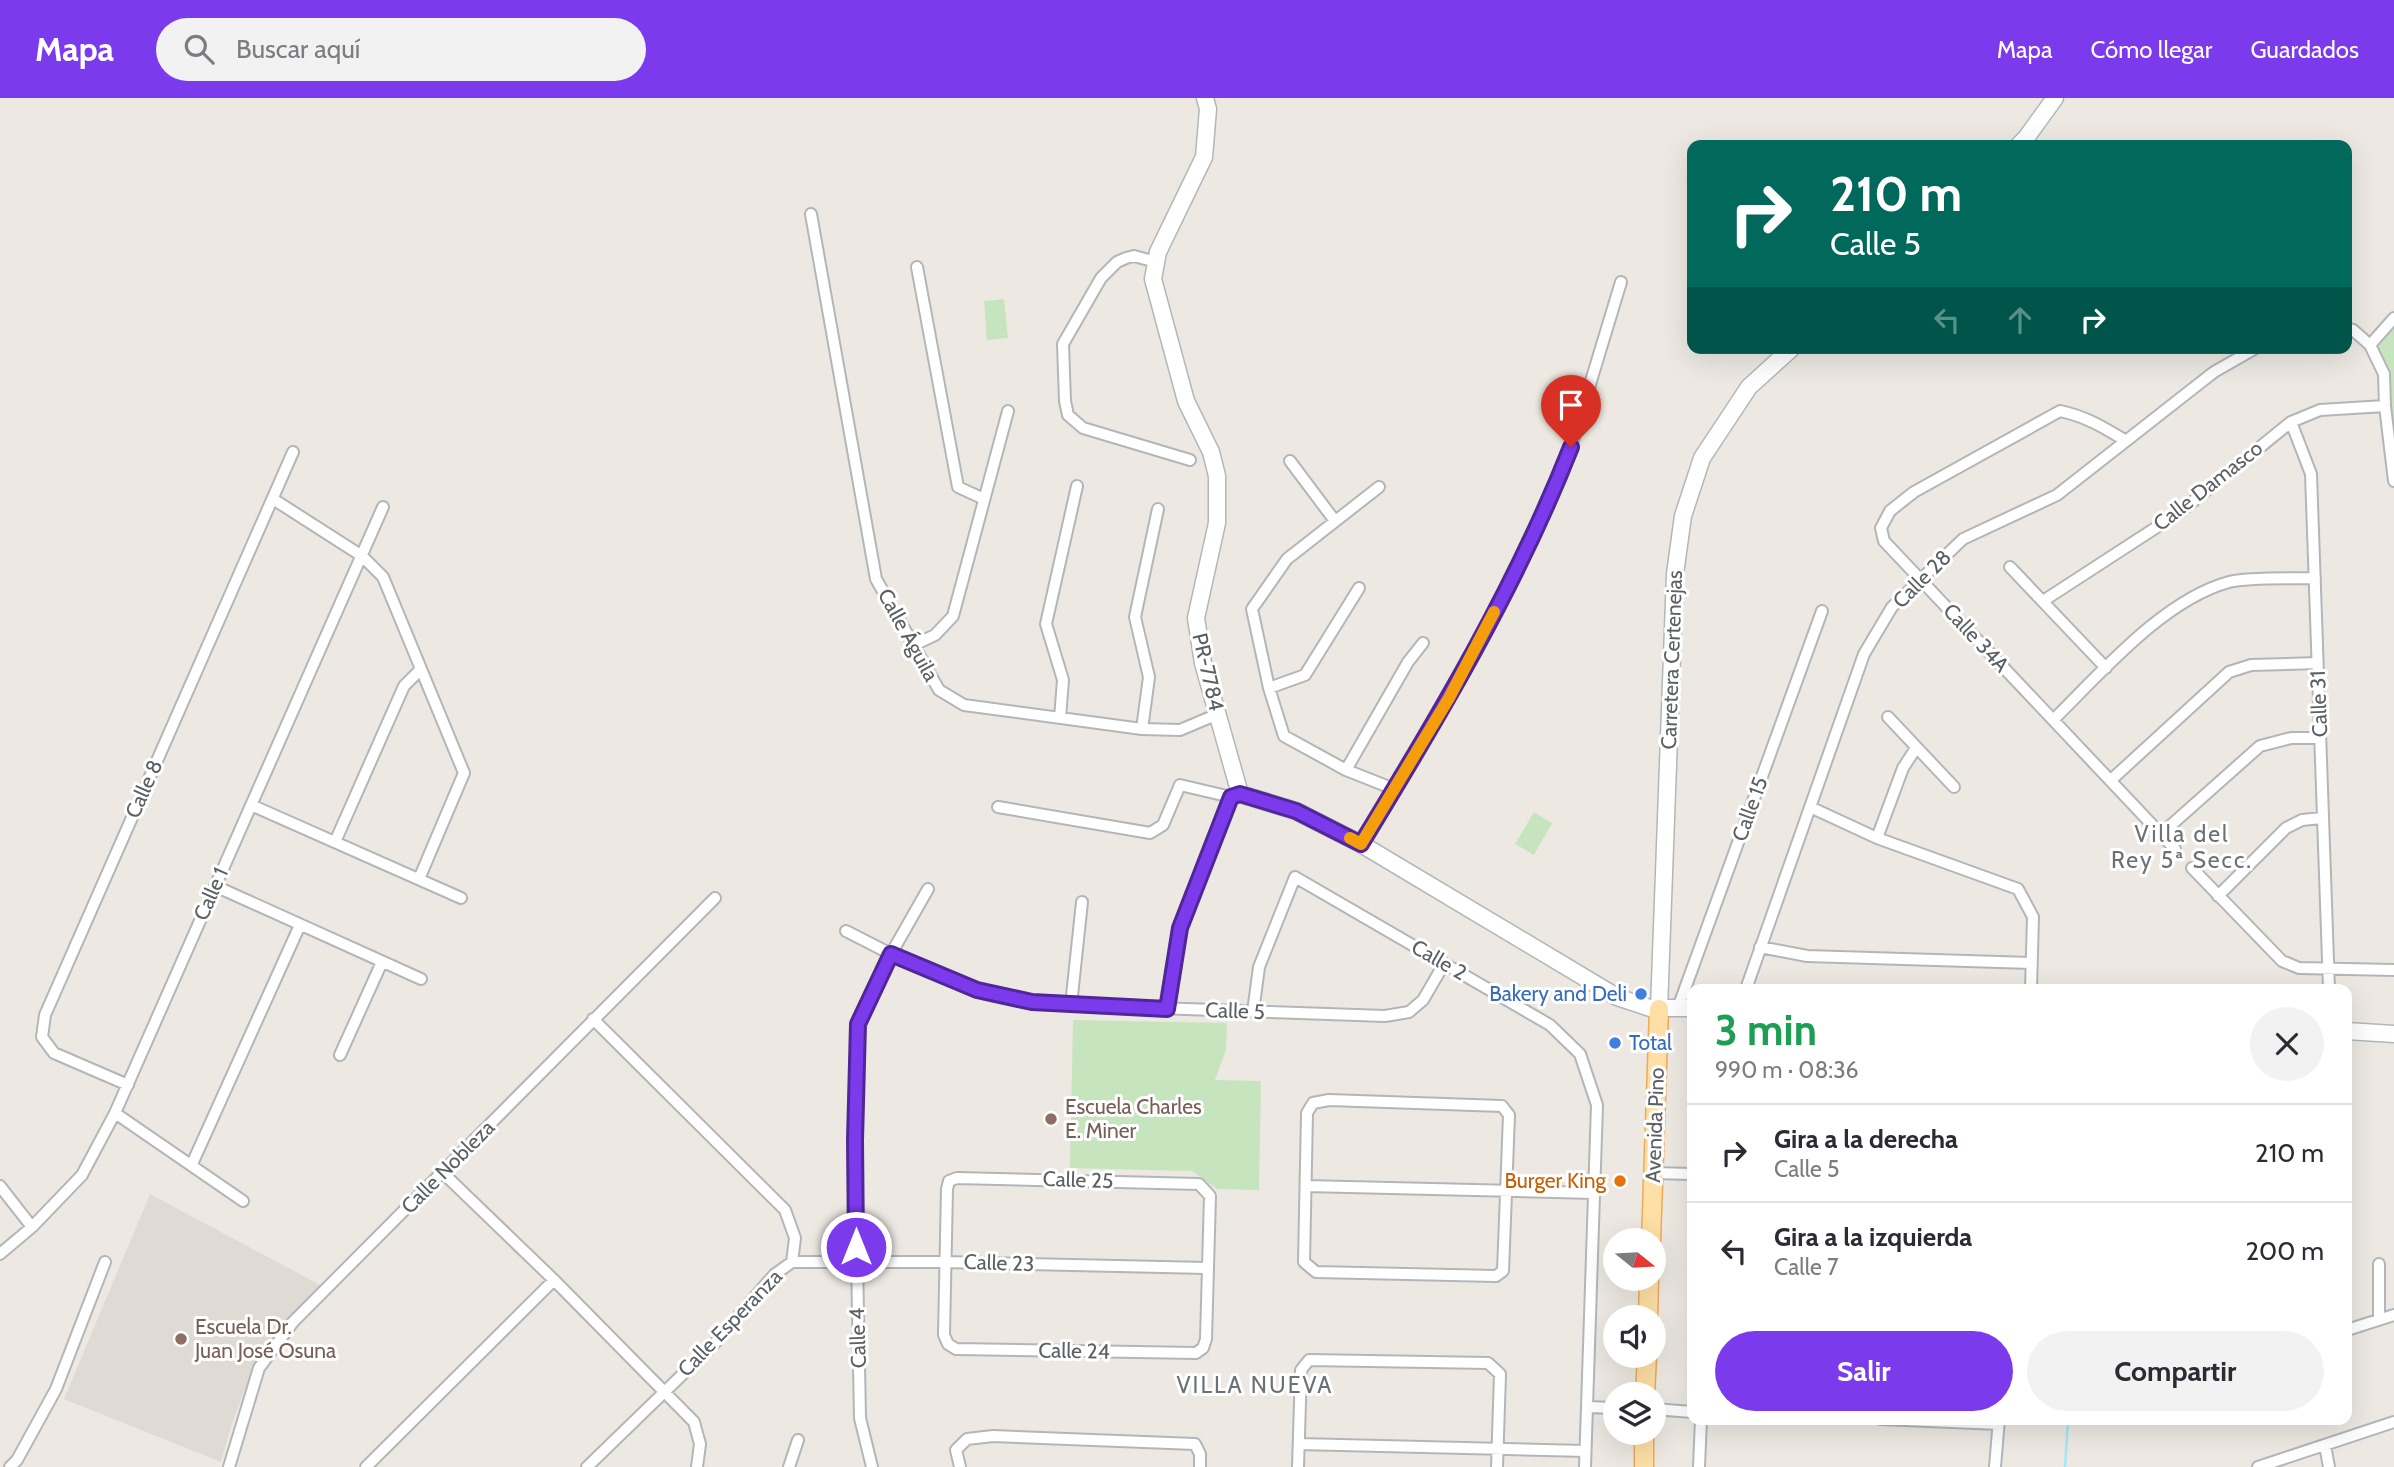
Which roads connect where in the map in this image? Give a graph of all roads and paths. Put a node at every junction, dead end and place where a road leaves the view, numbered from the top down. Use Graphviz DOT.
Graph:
graph roads {
  1 [pos="1205,98"];
  2 [pos="2055,98"];
  3 [pos="2024,140"];
  4 [pos="811,214"];
  5 [pos="1156,262"];
  6 [pos="917,267"];
  7 [pos="1621,282"];
  8 [pos="2394,318"];
  9 [pos="2352,330"];
  10 [pos="2370,345"];
  11 [pos="1786,354"];
  12 [pos="2246,354"];
  13 [pos="2385,406"];
  14 [pos="1008,411"];
  15 [pos="2291,422"];
  16 [pos="2126,441"];
  17 [pos="293,452"];
  18 [pos="1190,460"];
  19 [pos="1290,461"];
  20 [pos="2394,481"];
  21 [pos="1077,486"];
  22 [pos="1379,487"];
  23 [pos="273,499"];
  24 [pos="984,499"];
  25 [pos="383,507"];
  26 [pos="1158,509"];
  27 [pos="1335,521"];
  28 [pos="362,555"];
  29 [pos="2010,567"];
  30 [pos="1920,578"];
  31 [pos="2315,578"];
  32 [pos="1359,588"];
  33 [pos="2043,601"];
  34 [pos="1822,611"];
  35 [pos="1423,643"];
  36 [pos="914,645"];
  37 [pos="2317,663"];
  38 [pos="2106,668"];
  39 [pos="421,669"];
  40 [pos="1269,688"];
  41 [pos="1218,713"];
  42 [pos="1888,717"];
  43 [pos="1060,718"];
  44 [pos="2053,720"];
  45 [pos="1142,729"];
  46 [pos="2319,738"];
  47 [pos="1916,748"];
  48 [pos="1346,770"];
  49 [pos="2111,780"];
  50 [pos="1954,787"];
  51 [pos="1394,789"];
  52 [pos="1236,795"];
  53 [pos="251,804"];
  54 [pos="998,807"];
  55 [pos="1810,807"];
  56 [pos="2322,818"];
  57 [pos="2161,834"];
  58 [pos="1877,838"];
  59 [pos="335,842"];
  60 [pos="1361,844"];
  61 [pos="2175,849"];
  62 [pos="2192,868"];
  63 [pos="419,879"];
  64 [pos="215,886"];
  65 [pos="928,889"];
  66 [pos="2218,896"];
  67 [pos="461,898"];
  68 [pos="715,898"];
  69 [pos="1082,902"];
  70 [pos="300,925"];
  71 [pos="846,930"];
  72 [pos="1760,947"];
  73 [pos="891,954"];
  74 [pos="382,962"];
  75 [pos="2031,963"];
  76 [pos="1444,964"];
  77 [pos="2328,968"];
  78 [pos="2394,970"];
  79 [pos="421,979"];
  80 [pos="1693,984"];
  81 [pos="1748,984"];
  82 [pos="2031,984"];
  83 [pos="2329,984"];
  84 [pos="1071,1005"];
  85 [pos="1685,1008"];
  86 [pos="1167,1009"];
  87 [pos="1659,1009"];
  88 [pos="1253,1012"];
  89 [pos="593,1019"];
  90 [pos="2352,1031"];
  91 [pos="2394,1034"];
  92 [pos="340,1055"];
  93 [pos="128,1085"];
  94 [pos="115,1113"];
  95 [pos="192,1164"];
  96 [pos="443,1172"];
  97 [pos="1653,1173"];
  98 [pos="1687,1174"];
  99 [pos="0,1186"];
  100 [pos="1306,1186"];
  101 [pos="1507,1191"];
  102 [pos="1594,1193"];
  103 [pos="243,1201"];
  104 [pos="32,1227"];
  105 [pos="1651,1228"];
  106 [pos="0,1254"];
  107 [pos="104,1262"];
  108 [pos="792,1262"];
  109 [pos="944,1262"];
  110 [pos="856,1263"];
  111 [pos="2379,1264"];
  112 [pos="1206,1268"];
  113 [pos="554,1280"];
  114 [pos="2394,1315"];
  115 [pos="2379,1320"];
  116 [pos="2352,1328"];
  117 [pos="664,1390"];
  118 [pos="1587,1407"];
  119 [pos="1603,1408"];
  120 [pos="1666,1410"];
  121 [pos="1687,1412"];
  122 [pos="2394,1422"];
  123 [pos="1701,1425"];
  124 [pos="1998,1425"];
  125 [pos="798,1440"];
  126 [pos="1299,1444"];
  127 [pos="1644,1445"];
  128 [pos="2325,1445"];
  129 [pos="1498,1449"];
  130 [pos="1585,1451"];
  131 [pos="9,1467"];
  132 [pos="229,1467"];
  133 [pos="366,1467"];
  134 [pos="587,1467"];
  135 [pos="697,1467"];
  136 [pos="789,1467"];
  137 [pos="872,1467"];
  138 [pos="960,1467"];
  139 [pos="1200,1467"];
  140 [pos="1298,1467"];
  141 [pos="1497,1467"];
  142 [pos="1584,1467"];
  143 [pos="1644,1467"];
  144 [pos="1699,1467"];
  145 [pos="1995,1467"];
  146 [pos="2258,1467"];
  147 [pos="2329,1467"];
  1 -- 5 [label="street, PR-7784 / PR-7784"];
  2 -- 3 [label="street"];
  4 -- 36 [label="street, Calle Águila"];
  5 -- 18 [label="street"];
  5 -- 41 [label="street, PR-7784 / PR-7784"];
  6 -- 24 [label="street"];
  7 -- 51 [label="street"];
  8 -- 10 [label="street"];
  9 -- 10 [label="street"];
  10 -- 13 [label="street"];
  11 -- 87 [label="street, Carretera Certenejas"];
  12 -- 16 [label="street, Calle 28"];
  13 -- 15 [label="street, Calle Damasco"];
  13 -- 20 [label="street"];
  14 -- 24 [label="street"];
  15 -- 31 [label="street, Calle 31"];
  15 -- 33 [label="street, Calle Damasco"];
  16 -- 30 [label="street, Calle 28"];
  16 -- 30 [label="street, Calle 34A"];
  17 -- 23 [label="street, Calle 8"];
  19 -- 27 [label="street"];
  21 -- 43 [label="street"];
  22 -- 27 [label="street"];
  23 -- 28 [label="street"];
  23 -- 93 [label="street, Calle 8"];
  24 -- 36 [label="street"];
  25 -- 28 [label="street, Calle 1"];
  26 -- 45 [label="street"];
  27 -- 40 [label="street"];
  28 -- 39 [label="street"];
  28 -- 53 [label="street, Calle 1"];
  29 -- 33 [label="street"];
  30 -- 44 [label="street, Calle 34A"];
  30 -- 55 [label="street, Calle 28"];
  31 -- 37 [label="street, Calle 31"];
  31 -- 38 [label="street"];
  32 -- 40 [label="street"];
  33 -- 38 [label="street"];
  34 -- 80 [label="street, Calle 15"];
  35 -- 48 [label="street"];
  36 -- 43 [label="street, Calle Águila"];
  37 -- 46 [label="street, Calle 31"];
  37 -- 49 [label="street"];
  38 -- 44 [label="street"];
  39 -- 59 [label="street"];
  39 -- 63 [label="street"];
  40 -- 48 [label="street"];
  41 -- 45 [label="street, Calle Águila"];
  41 -- 52 [label="street, PR-7784 / PR-7784"];
  42 -- 47 [label="street"];
  43 -- 45 [label="street, Calle Águila"];
  44 -- 49 [label="street, Calle 34A"];
  46 -- 56 [label="street, Calle 31"];
  46 -- 57 [label="street"];
  47 -- 50 [label="street"];
  47 -- 58 [label="street"];
  48 -- 51 [label="street"];
  49 -- 57 [label="street, Calle 34A"];
  51 -- 60 [label="street"];
  52 -- 54 [label="street"];
  52 -- 60 [label="street"];
  52 -- 86 [label="street"];
  53 -- 59 [label="street"];
  53 -- 64 [label="street, Calle 1"];
  55 -- 58 [label="street"];
  55 -- 72 [label="street, Calle 28"];
  56 -- 66 [label="street"];
  56 -- 77 [label="street, Calle 31"];
  57 -- 61 [label="street, Calle 34A"];
  58 -- 75 [label="street"];
  59 -- 63 [label="street"];
  60 -- 87 [label="street"];
  62 -- 66 [label="street"];
  63 -- 67 [label="street"];
  64 -- 70 [label="street"];
  64 -- 93 [label="street, Calle 1"];
  65 -- 73 [label="street, Calle 4"];
  66 -- 77 [label="street"];
  68 -- 89 [label="street, Calle Nobleza"];
  69 -- 84 [label="street"];
  70 -- 74 [label="street"];
  70 -- 95 [label="street"];
  71 -- 73 [label="street, Calle 5"];
  72 -- 75 [label="street"];
  72 -- 81 [label="street, Calle 28"];
  73 -- 84 [label="street, Calle 5"];
  73 -- 110 [label="street, Calle 4"];
  74 -- 79 [label="street"];
  74 -- 92 [label="street"];
  75 -- 82 [label="street"];
  76 -- 88 [label="street, Calle 5"];
  76 -- 88 [label="street, Calle 2"];
  76 -- 102 [label="street, Calle 2"];
  77 -- 78 [label="street"];
  77 -- 83 [label="street, Calle 31"];
  84 -- 86 [label="street, Calle 5"];
  85 -- 87 [label="street"];
  86 -- 88 [label="street, Calle 5"];
  87 -- 97 [label="main road, Avenida Pino"];
  89 -- 96 [label="street, Calle Nobleza"];
  89 -- 108 [label="street, Calle Esperanza"];
  90 -- 91 [label="street"];
  93 -- 94 [label="street, Calle 1"];
  94 -- 95 [label="street"];
  94 -- 104 [label="street, Calle 1"];
  95 -- 103 [label="street"];
  96 -- 113 [label="street"];
  96 -- 132 [label="street, Calle Nobleza"];
  97 -- 98 [label="street"];
  97 -- 105 [label="main road, Avenida Pino"];
  99 -- 104 [label="street"];
  100 -- 101 [label="street"];
  100 -- 101 [label="street"];
  100 -- 101 [label="street"];
  101 -- 102 [label="street"];
  102 -- 118 [label="street, Calle 2"];
  104 -- 106 [label="street, Calle 1"];
  107 -- 131 [label="street"];
  108 -- 110 [label="street, Calle 23"];
  108 -- 117 [label="street, Calle Esperanza"];
  109 -- 110 [label="street, Calle 23"];
  109 -- 112 [label="street, Calle 23"];
  109 -- 112 [label="street, Calle 25"];
  109 -- 112 [label="street, Calle 24"];
  110 -- 137 [label="street, Calle 4"];
  111 -- 115 [label="street"];
  113 -- 117 [label="street"];
  113 -- 133 [label="street"];
  114 -- 115 [label="street"];
  115 -- 116 [label="street"];
  117 -- 134 [label="street, Calle Esperanza"];
  117 -- 135 [label="street"];
  118 -- 119 [label="street"];
  118 -- 130 [label="street, Calle 2"];
  120 -- 121 [label="street"];
  122 -- 128 [label="street"];
  123 -- 144 [label="street"];
  124 -- 145 [label="street"];
  125 -- 136 [label="street"];
  126 -- 129 [label="street"];
  126 -- 129 [label="street"];
  126 -- 140 [label="street"];
  127 -- 143 [label="main road"];
  128 -- 146 [label="street"];
  128 -- 147 [label="street"];
  129 -- 130 [label="street"];
  129 -- 141 [label="street"];
  130 -- 142 [label="street, Calle 2"];
  138 -- 139 [label="street"];
}
